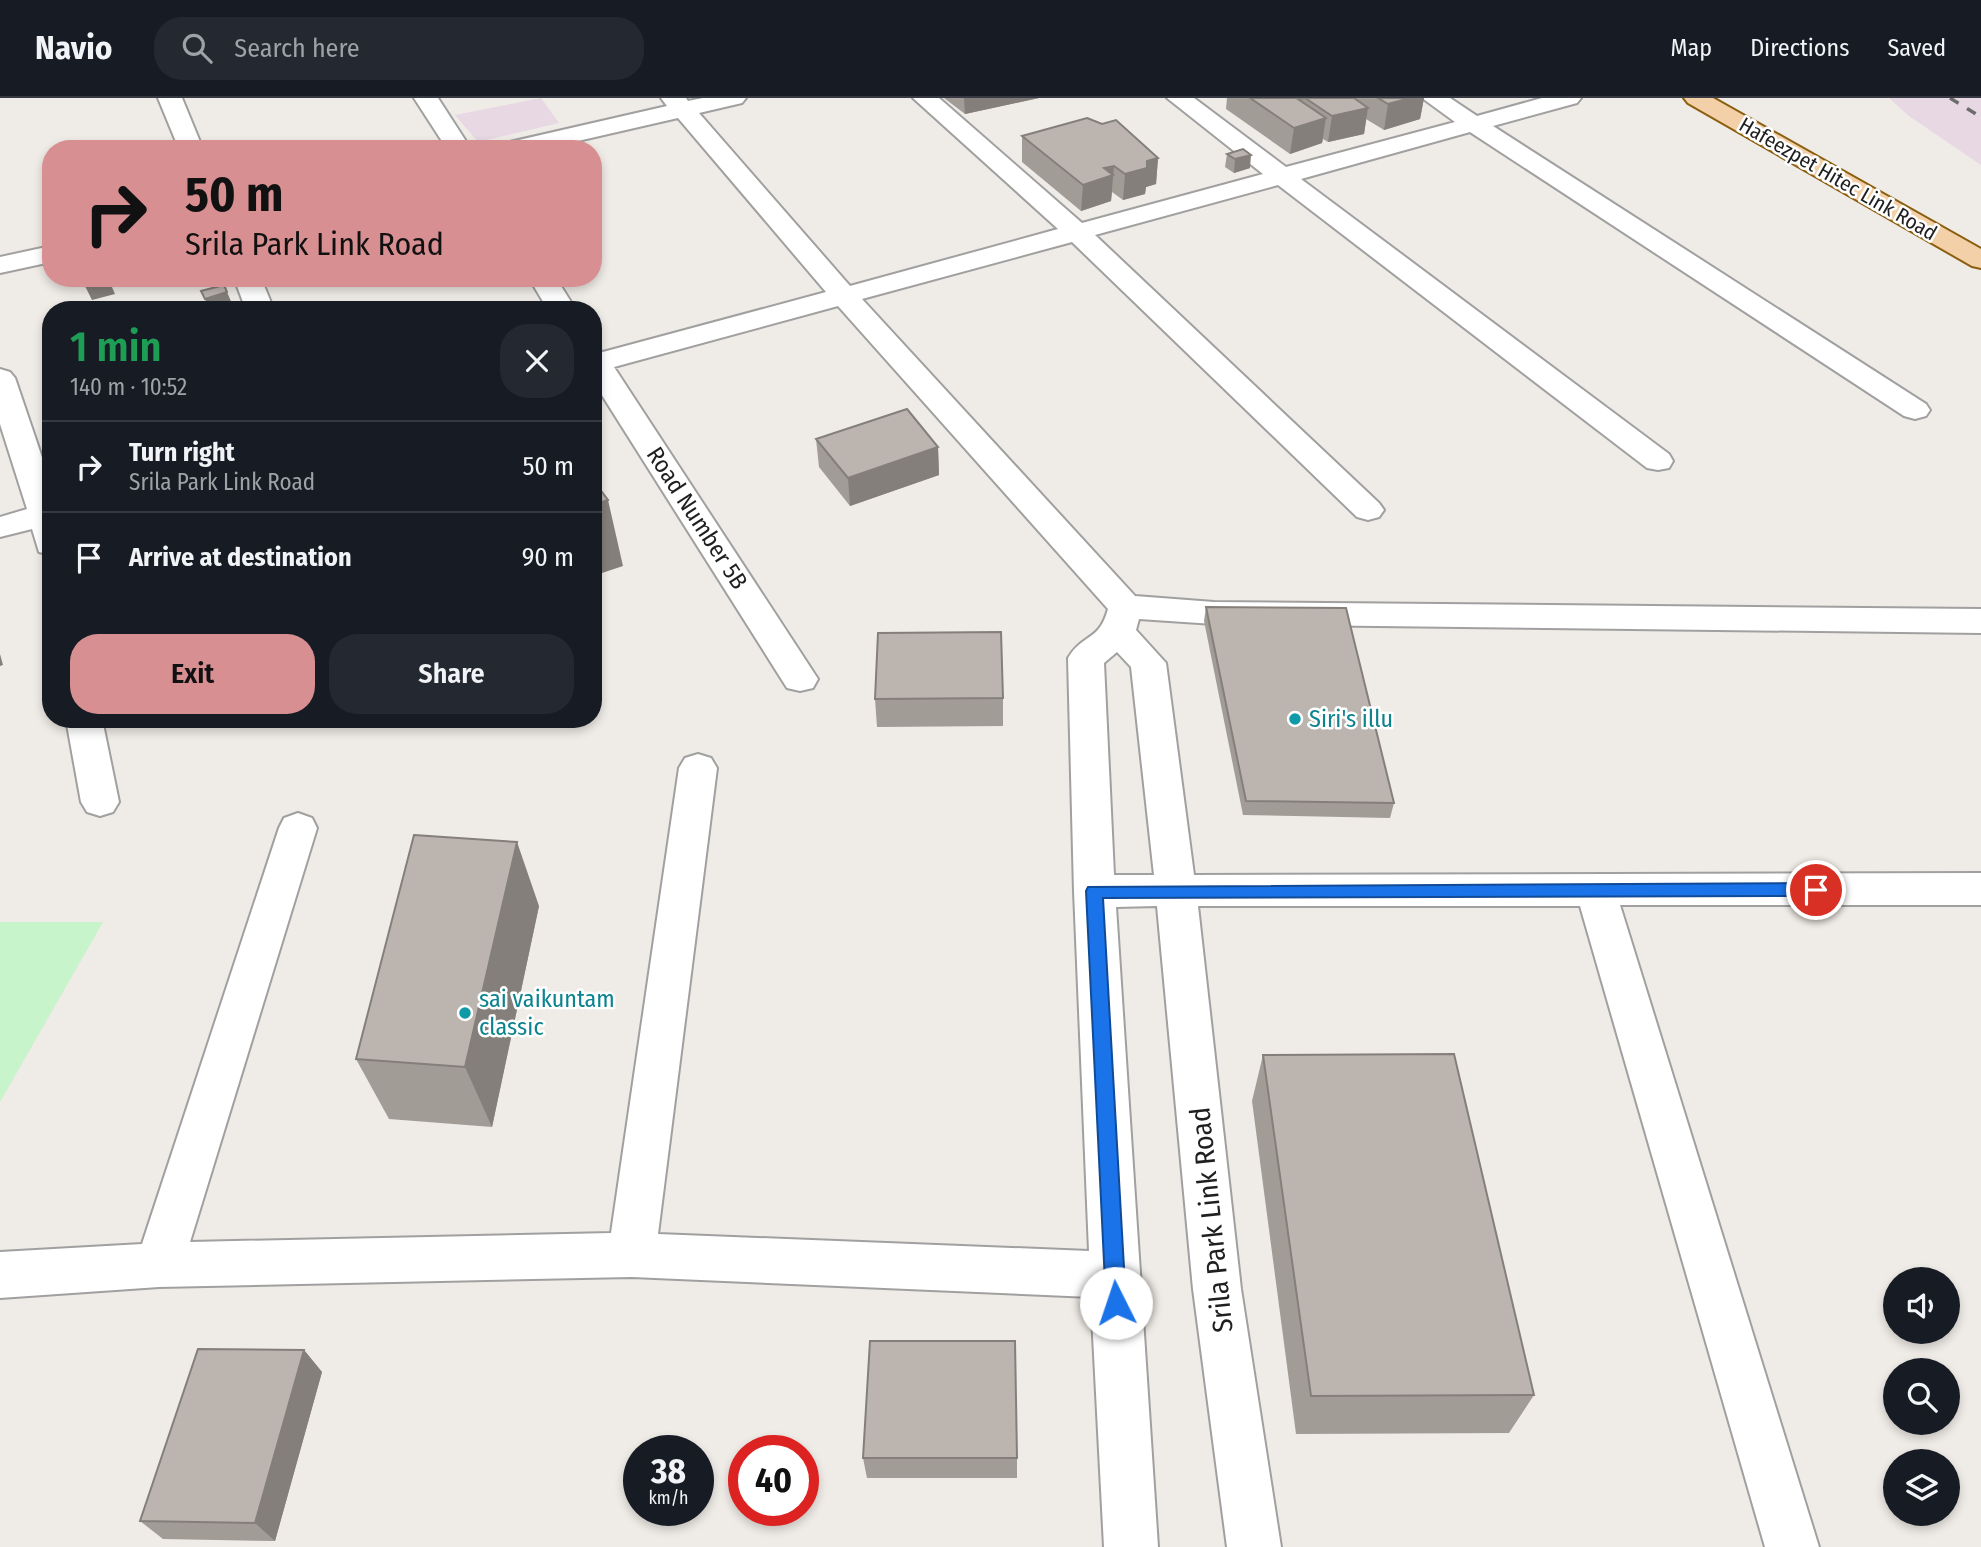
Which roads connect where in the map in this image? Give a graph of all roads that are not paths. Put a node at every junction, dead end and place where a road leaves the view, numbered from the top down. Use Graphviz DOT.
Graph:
graph roads {
  1 [pos="170,98"];
  2 [pos="426,98"];
  3 [pos="734,98"];
  4 [pos="925,98"];
  5 [pos="1179,98"];
  6 [pos="1434,98"];
  7 [pos="1569,98"];
  8 [pos="1696,98"];
  9 [pos="678,104"];
  10 [pos="1474,124"];
  11 [pos="187,140"];
  12 [pos="453,140"];
  13 [pos="544,140"];
  14 [pos="1280,177"];
  15 [pos="1077,232"];
  16 [pos="42,256"];
  17 [pos="1981,260"];
  18 [pos="0,265"];
  19 [pos="844,296"];
  20 [pos="602,360"];
  21 [pos="602,374"];
  22 [pos="0,378"];
  23 [pos="1915,410"];
  24 [pos="1658,461"];
  25 [pos="42,503"];
  26 [pos="1368,510"];
  27 [pos="42,524"];
  28 [pos="0,527"];
  29 [pos="1122,620"];
  30 [pos="1981,621"];
  31 [pos="800,679"];
  32 [pos="86,728"];
  33 [pos="698,768"];
  34 [pos="100,802"];
  35 [pos="298,828"];
  36 [pos="1981,889"];
  37 [pos="1595,890"];
  38 [pos="1094,891"];
  39 [pos="1177,892"];
  40 [pos="632,1255"];
  41 [pos="159,1265"];
  42 [pos="0,1275"];
  43 [pos="1114,1276"];
  44 [pos="1132,1547"];
  45 [pos="1254,1547"];
  46 [pos="1792,1547"];
  1 -- 11 [label="street"];
  2 -- 12 [label="street"];
  3 -- 9 [label="street"];
  4 -- 15 [label="street"];
  5 -- 14 [label="street"];
  6 -- 10 [label="street"];
  7 -- 10 [label="street"];
  8 -- 17 [label="main road, Hafeezpet Hitec Link Road"];
  9 -- 13 [label="street"];
  9 -- 19 [label="street, Srila Park Link Road"];
  10 -- 14 [label="street"];
  10 -- 23 [label="street"];
  14 -- 15 [label="street"];
  14 -- 24 [label="street"];
  15 -- 19 [label="street"];
  15 -- 26 [label="street"];
  16 -- 18 [label="street"];
  19 -- 20 [label="street"];
  19 -- 29 [label="street, Srila Park Link Road"];
  21 -- 31 [label="street, Road Number 5B"];
  22 -- 25 [label="street"];
  27 -- 28 [label="street"];
  29 -- 30 [label="street"];
  29 -- 38 [label="street"];
  29 -- 39 [label="street, Srila Park Link Road"];
  32 -- 34 [label="street"];
  33 -- 40 [label="street"];
  35 -- 41 [label="street"];
  36 -- 37 [label="street"];
  37 -- 39 [label="street"];
  37 -- 46 [label="street"];
  38 -- 39 [label="street"];
  38 -- 43 [label="street"];
  39 -- 45 [label="street, Srila Park Link Road"];
  40 -- 41 [label="street"];
  40 -- 43 [label="street"];
  41 -- 42 [label="street"];
  43 -- 44 [label="street"];
}
